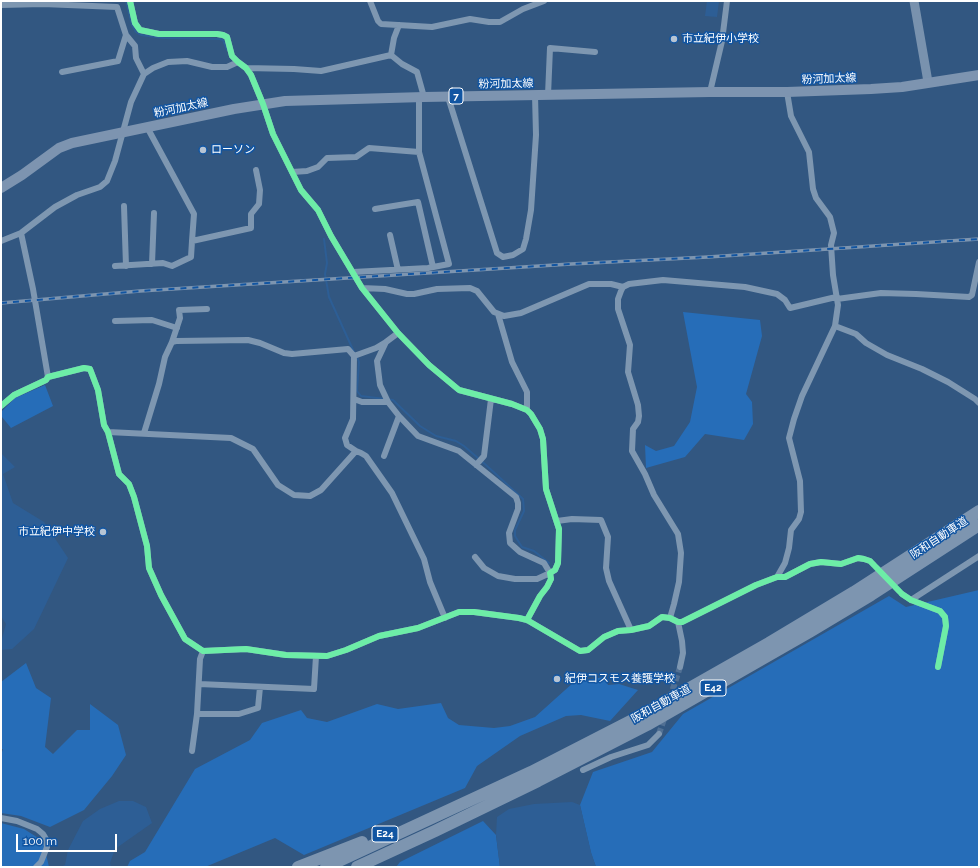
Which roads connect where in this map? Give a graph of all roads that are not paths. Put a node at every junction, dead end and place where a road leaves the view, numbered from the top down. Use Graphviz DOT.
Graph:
graph roads {
  1 [pos="130,1"];
  2 [pos="370,1"];
  3 [pos="544,1"];
  4 [pos="727,1"];
  5 [pos="914,1"];
  6 [pos="43,3"];
  7 [pos="1,5"];
  8 [pos="399,25"];
  9 [pos="126,34"];
  10 [pos="595,52"];
  11 [pos="391,55"];
  12 [pos="238,62"];
  13 [pos="246,68"];
  14 [pos="62,72"];
  15 [pos="144,74"];
  16 [pos="979,75"];
  17 [pos="928,82"];
  18 [pos="710,92"];
  19 [pos="787,92"];
  20 [pos="535,95"];
  21 [pos="548,95"];
  22 [pos="421,97"];
  23 [pos="448,97"];
  24 [pos="263,104"];
  25 [pos="147,127"];
  26 [pos="123,132"];
  27 [pos="419,152"];
  28 [pos="256,170"];
  29 [pos="292,172"];
  30 [pos="1,188"];
  31 [pos="124,206"];
  32 [pos="376,209"];
  33 [pos="154,213"];
  34 [pos="21,233"];
  35 [pos="390,235"];
  36 [pos="1,241"];
  37 [pos="192,241"];
  38 [pos="979,262"];
  39 [pos="152,264"];
  40 [pos="115,266"];
  41 [pos="126,266"];
  42 [pos="433,267"];
  43 [pos="398,270"];
  44 [pos="353,272"];
  45 [pos="623,287"];
  46 [pos="362,288"];
  47 [pos="836,298"];
  48 [pos="207,309"];
  49 [pos="498,314"];
  50 [pos="115,321"];
  51 [pos="835,326"];
  52 [pos="177,328"];
  53 [pos="398,333"];
  54 [pos="172,342"];
  55 [pos="386,342"];
  56 [pos="354,356"];
  57 [pos="48,377"];
  58 [pos="354,399"];
  59 [pos="491,399"];
  60 [pos="388,402"];
  61 [pos="979,403"];
  62 [pos="1,406"];
  63 [pos="527,410"];
  64 [pos="399,416"];
  65 [pos="108,432"];
  66 [pos="144,433"];
  67 [pos="356,450"];
  68 [pos="384,456"];
  69 [pos="476,465"];
  70 [pos="979,511"];
  71 [pos="557,521"];
  72 [pos="979,525"];
  73 [pos="979,556"];
  74 [pos="475,557"];
  75 [pos="870,561"];
  76 [pos="550,573"];
  77 [pos="777,578"];
  78 [pos="902,594"];
  79 [pos="911,600"];
  80 [pos="445,618"];
  81 [pos="670,618"];
  82 [pos="527,620"];
  83 [pos="678,622"];
  84 [pos="632,630"];
  85 [pos="203,651"];
  86 [pos="316,656"];
  87 [pos="680,667"];
  88 [pos="938,667"];
  89 [pos="199,684"];
  90 [pos="260,687"];
  91 [pos="197,714"];
  92 [pos="659,734"];
  93 [pos="192,750"];
  94 [pos="583,770"];
  95 [pos="472,800"];
  96 [pos="1,818"];
  97 [pos="435,832"];
  98 [pos="36,867"];
  99 [pos="298,867"];
  100 [pos="326,867"];
  101 [pos="356,867"];
  102 [pos="369,867"];
  1 -- 12 [label="street"];
  2 -- 8 [label="street"];
  3 -- 8 [label="street"];
  4 -- 18 [label="street"];
  5 -- 17 [label="main road"];
  6 -- 7 [label="street"];
  6 -- 9 [label="street"];
  8 -- 11 [label="street"];
  9 -- 14 [label="street"];
  9 -- 15 [label="street"];
  10 -- 21 [label="street"];
  11 -- 13 [label="street"];
  11 -- 22 [label="street"];
  12 -- 13 [label="street"];
  12 -- 15 [label="street"];
  13 -- 24 [label="street"];
  15 -- 26 [label="street"];
  16 -- 17 [label="main road, 粉河加太線 / 7"];
  17 -- 19 [label="main road, 粉河加太線 / 7"];
  18 -- 19 [label="main road, 粉河加太線 / 7"];
  18 -- 21 [label="main road, 粉河加太線 / 7"];
  19 -- 47 [label="street"];
  20 -- 21 [label="main road, 粉河加太線 / 7"];
  20 -- 23 [label="main road, 粉河加太線 / 7"];
  20 -- 23 [label="street"];
  22 -- 23 [label="main road, 粉河加太線 / 7"];
  22 -- 24 [label="main road, 粉河加太線 / 7"];
  22 -- 27 [label="street"];
  24 -- 25 [label="main road, 粉河加太線 / 7"];
  24 -- 29 [label="street"];
  25 -- 26 [label="main road, 粉河加太線 / 7"];
  25 -- 37 [label="street"];
  26 -- 30 [label="main road, 粉河加太線 / 7"];
  26 -- 34 [label="street"];
  27 -- 29 [label="street"];
  27 -- 42 [label="street"];
  28 -- 37 [label="street"];
  29 -- 44 [label="street"];
  31 -- 41 [label="street"];
  32 -- 42 [label="street"];
  33 -- 39 [label="street"];
  34 -- 36 [label="street"];
  34 -- 57 [label="street"];
  35 -- 43 [label="street"];
  37 -- 39 [label="street"];
  38 -- 47 [label="street"];
  39 -- 41 [label="street"];
  40 -- 41 [label="street"];
  42 -- 43 [label="street"];
  43 -- 44 [label="street"];
  44 -- 46 [label="street"];
  45 -- 47 [label="street"];
  45 -- 49 [label="street"];
  45 -- 81 [label="street"];
  46 -- 49 [label="street"];
  46 -- 53 [label="street"];
  47 -- 51 [label="street"];
  48 -- 52 [label="street"];
  49 -- 63 [label="street"];
  50 -- 52 [label="street"];
  51 -- 61 [label="street"];
  51 -- 77 [label="street"];
  52 -- 54 [label="street"];
  53 -- 55 [label="street"];
  53 -- 59 [label="street"];
  54 -- 56 [label="street"];
  54 -- 66 [label="street"];
  55 -- 56 [label="street"];
  55 -- 60 [label="street"];
  56 -- 58 [label="street"];
  57 -- 62 [label="street"];
  57 -- 65 [label="street"];
  58 -- 60 [label="street"];
  58 -- 67 [label="street"];
  59 -- 63 [label="street"];
  59 -- 69 [label="street"];
  60 -- 64 [label="street"];
  63 -- 71 [label="street"];
  64 -- 68 [label="street"];
  64 -- 69 [label="street"];
  65 -- 66 [label="street"];
  65 -- 85 [label="street"];
  66 -- 67 [label="street"];
  67 -- 80 [label="street"];
  69 -- 76 [label="street"];
  70 -- 95 [label="highway, 阪和自動車道 / E42"];
  71 -- 76 [label="street"];
  71 -- 84 [label="street"];
  72 -- 97 [label="highway, 阪和自動車道 / E42"];
  73 -- 79 [label="street"];
  74 -- 76 [label="street"];
  75 -- 77 [label="street"];
  76 -- 82 [label="street"];
  77 -- 83 [label="street"];
  78 -- 79 [label="street"];
  79 -- 88 [label="street"];
  80 -- 82 [label="street"];
  80 -- 86 [label="street"];
  81 -- 83 [label="street"];
  81 -- 84 [label="street"];
  82 -- 84 [label="street"];
  83 -- 87 [label="street"];
  85 -- 86 [label="street"];
  85 -- 89 [label="street"];
  86 -- 90 [label="street"];
  89 -- 90 [label="street"];
  89 -- 91 [label="street"];
  90 -- 91 [label="street"];
  91 -- 93 [label="street"];
  92 -- 94 [label="street"];
  95 -- 99 [label="highway, E24"];
  95 -- 100 [label="highway, 阪和自動車道"];
  96 -- 98 [label="street"];
  97 -- 101 [label="highway, 阪和自動車道"];
  97 -- 102 [label="highway, E24"];
}
